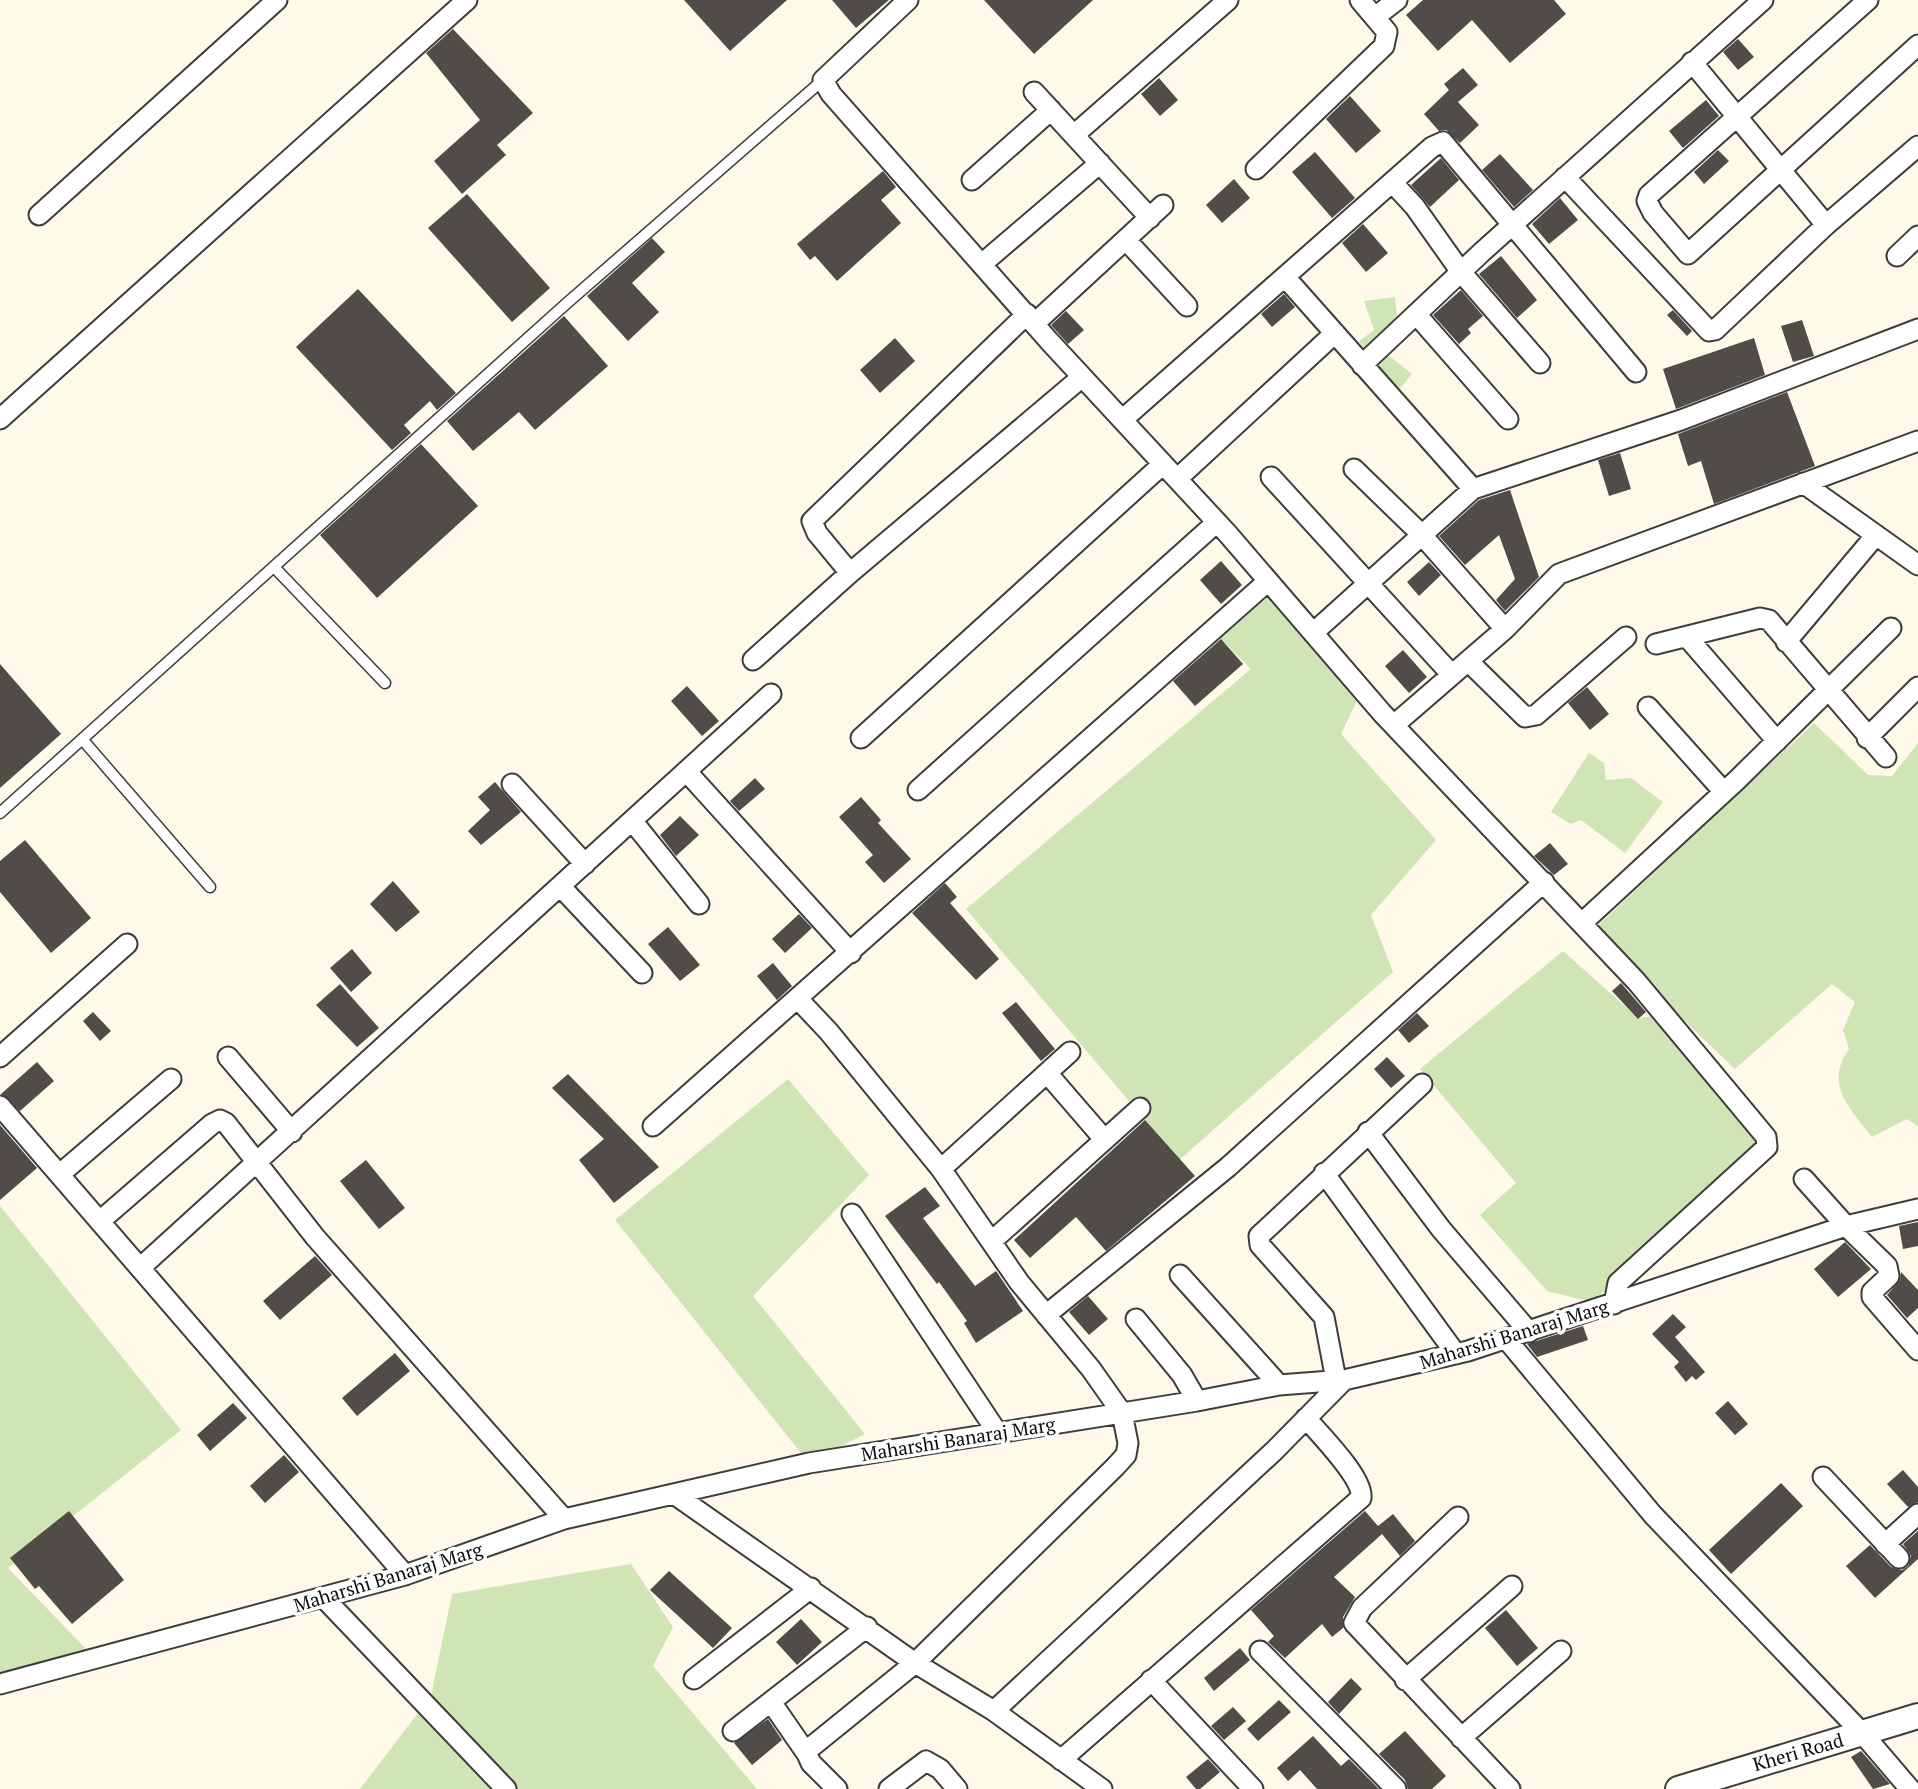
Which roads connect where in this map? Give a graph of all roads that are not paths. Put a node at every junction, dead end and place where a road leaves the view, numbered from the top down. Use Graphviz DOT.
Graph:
graph roads {
  1 [pos="277,0"];
  2 [pos="467,0"];
  3 [pos="908,0"];
  4 [pos="1228,0"];
  5 [pos="1360,0"];
  6 [pos="1397,0"];
  7 [pos="1763,0"];
  8 [pos="1868,0"];
  9 [pos="1375,17"];
  10 [pos="1918,45"];
  11 [pos="1692,62"];
  12 [pos="822,80"];
  13 [pos="1034,92"];
  14 [pos="1051,110"];
  15 [pos="1737,119"];
  16 [pos="1074,135"];
  17 [pos="1918,146"];
  18 [pos="1100,163"];
  19 [pos="1256,169"];
  20 [pos="1780,169"];
  21 [pos="1565,177"];
  22 [pos="972,180"];
  23 [pos="1392,182"];
  24 [pos="38,215"];
  25 [pos="1826,225"];
  26 [pos="1511,226"];
  27 [pos="1918,236"];
  28 [pos="1126,240"];
  29 [pos="1896,256"];
  30 [pos="983,263"];
  31 [pos="1461,272"];
  32 [pos="1285,277"];
  33 [pos="1187,306"];
  34 [pos="1416,314"];
  35 [pos="1031,318"];
  36 [pos="1918,329"];
  37 [pos="1335,334"];
  38 [pos="1540,363"];
  39 [pos="1362,365"];
  40 [pos="1636,372"];
  41 [pos="1082,377"];
  42 [pos="0,419"];
  43 [pos="1508,419"];
  44 [pos="1122,420"];
  45 [pos="1918,441"];
  46 [pos="1163,464"];
  47 [pos="1354,470"];
  48 [pos="1270,477"];
  49 [pos="1177,479"];
  50 [pos="1802,483"];
  51 [pos="1473,489"];
  52 [pos="1217,522"];
  53 [pos="1420,534"];
  54 [pos="1877,535"];
  55 [pos="1918,565"];
  56 [pos="274,567"];
  57 [pos="850,573"];
  58 [pos="1268,580"];
  59 [pos="1367,583"];
  60 [pos="1891,628"];
  61 [pos="1505,629"];
  62 [pos="1312,633"];
  63 [pos="1687,636"];
  64 [pos="1626,637"];
  65 [pos="1786,642"];
  66 [pos="1656,644"];
  67 [pos="754,660"];
  68 [pos="1468,661"];
  69 [pos="1452,674"];
  70 [pos="385,682"];
  71 [pos="1918,687"];
  72 [pos="1828,691"];
  73 [pos="771,694"];
  74 [pos="1648,707"];
  75 [pos="1394,725"];
  76 [pos="861,738"];
  77 [pos="1867,738"];
  78 [pos="82,739"];
  79 [pos="1777,741"];
  80 [pos="1886,757"];
  81 [pos="687,772"];
  82 [pos="512,784"];
  83 [pos="918,790"];
  84 [pos="1724,792"];
  85 [pos="3,806"];
  86 [pos="634,822"];
  87 [pos="585,864"];
  88 [pos="1544,882"];
  89 [pos="210,887"];
  90 [pos="561,887"];
  91 [pos="699,904"];
  92 [pos="1583,923"];
  93 [pos="127,944"];
  94 [pos="851,953"];
  95 [pos="642,973"];
  96 [pos="798,999"];
  97 [pos="1070,1052"];
  98 [pos="0,1057"];
  99 [pos="228,1057"];
  100 [pos="1047,1073"];
  101 [pos="171,1079"];
  102 [pos="1422,1084"];
  103 [pos="0,1106"];
  104 [pos="1140,1108"];
  105 [pos="653,1126"];
  106 [pos="292,1132"];
  107 [pos="1368,1132"];
  108 [pos="1104,1139"];
  109 [pos="259,1163"];
  110 [pos="940,1169"];
  111 [pos="1324,1173"];
  112 [pos="60,1174"];
  113 [pos="1804,1179"];
  114 [pos="1918,1209"];
  115 [pos="852,1214"];
  116 [pos="100,1221"];
  117 [pos="1846,1226"];
  118 [pos="992,1241"];
  119 [pos="140,1268"];
  120 [pos="1180,1275"];
  121 [pos="1614,1304"];
  122 [pos="1046,1315"];
  123 [pos="1136,1319"];
  124 [pos="1530,1332"];
  125 [pos="1507,1340"];
  126 [pos="1918,1350"];
  127 [pos="1456,1354"];
  128 [pos="1340,1380"];
  129 [pos="1279,1385"];
  130 [pos="1197,1401"];
  131 [pos="1122,1413"];
  132 [pos="1306,1418"];
  133 [pos="997,1432"];
  134 [pos="1823,1477"];
  135 [pos="674,1494"];
  136 [pos="1918,1514"];
  137 [pos="1458,1517"];
  138 [pos="564,1519"];
  139 [pos="405,1575"];
  140 [pos="1512,1586"];
  141 [pos="811,1588"];
  142 [pos="323,1597"];
  143 [pos="867,1627"];
  144 [pos="1260,1651"];
  145 [pos="1561,1651"];
  146 [pos="915,1663"];
  147 [pos="694,1679"];
  148 [pos="1405,1680"];
  149 [pos="1151,1681"];
  150 [pos="0,1684"];
  151 [pos="771,1702"];
  152 [pos="994,1711"];
  153 [pos="1918,1716"];
  154 [pos="733,1731"];
  155 [pos="1863,1734"];
  156 [pos="1461,1738"];
  157 [pos="807,1754"];
  158 [pos="1061,1760"];
  159 [pos="1691,1787"];
  160 [pos="506,1789"];
  161 [pos="837,1789"];
  162 [pos="889,1789"];
  163 [pos="957,1789"];
  164 [pos="1102,1789"];
  165 [pos="1253,1789"];
  166 [pos="1396,1789"];
  167 [pos="1510,1789"];
  168 [pos="1910,1789"];
  1 -- 24 [label="street"];
  2 -- 42 [label="street"];
  3 -- 12 [label="street"];
  4 -- 16 [label="street"];
  5 -- 9 [label="street"];
  6 -- 9 [label="street"];
  7 -- 11 [label="street"];
  8 -- 15 [label="street"];
  9 -- 19 [label="street"];
  10 -- 20 [label="street"];
  11 -- 15 [label="street"];
  11 -- 21 [label="street"];
  12 -- 30 [label="street"];
  12 -- 56 [label="lane"];
  13 -- 14 [label="street"];
  14 -- 16 [label="street"];
  14 -- 22 [label="street"];
  15 -- 20 [label="street"];
  15 -- 20 [label="street"];
  16 -- 18 [label="street"];
  17 -- 25 [label="street"];
  18 -- 28 [label="street"];
  18 -- 30 [label="street"];
  20 -- 25 [label="street"];
  21 -- 25 [label="street"];
  21 -- 26 [label="street"];
  23 -- 26 [label="street"];
  23 -- 31 [label="street"];
  23 -- 32 [label="street"];
  26 -- 31 [label="street"];
  26 -- 40 [label="street"];
  27 -- 29 [label="street"];
  28 -- 33 [label="street"];
  28 -- 35 [label="street"];
  30 -- 35 [label="street"];
  31 -- 34 [label="street"];
  31 -- 38 [label="street"];
  32 -- 37 [label="street"];
  32 -- 44 [label="street"];
  34 -- 39 [label="street"];
  34 -- 43 [label="street"];
  35 -- 41 [label="street"];
  35 -- 57 [label="street"];
  36 -- 51 [label="street"];
  37 -- 39 [label="street"];
  37 -- 49 [label="street"];
  39 -- 51 [label="street"];
  41 -- 44 [label="street"];
  41 -- 57 [label="street"];
  44 -- 46 [label="street"];
  45 -- 50 [label="street"];
  46 -- 49 [label="street"];
  46 -- 76 [label="street"];
  47 -- 53 [label="street"];
  48 -- 59 [label="street"];
  49 -- 52 [label="street"];
  50 -- 54 [label="street"];
  50 -- 61 [label="street"];
  51 -- 53 [label="street"];
  52 -- 58 [label="street"];
  52 -- 83 [label="street"];
  53 -- 59 [label="street"];
  53 -- 61 [label="street"];
  54 -- 55 [label="street"];
  54 -- 65 [label="street"];
  56 -- 70 [label="lane"];
  56 -- 78 [label="lane"];
  57 -- 67 [label="street"];
  58 -- 62 [label="street"];
  58 -- 94 [label="street"];
  59 -- 62 [label="street"];
  59 -- 69 [label="street"];
  60 -- 72 [label="street"];
  61 -- 68 [label="street"];
  62 -- 75 [label="street"];
  63 -- 65 [label="street"];
  63 -- 66 [label="street"];
  63 -- 79 [label="street"];
  64 -- 68 [label="street"];
  65 -- 72 [label="street"];
  68 -- 69 [label="street"];
  69 -- 75 [label="street"];
  71 -- 77 [label="street"];
  72 -- 77 [label="street"];
  72 -- 79 [label="street"];
  73 -- 81 [label="street"];
  74 -- 84 [label="street"];
  75 -- 88 [label="street"];
  77 -- 80 [label="street"];
  78 -- 85 [label="lane"];
  78 -- 89 [label="lane"];
  79 -- 84 [label="street"];
  81 -- 86 [label="street"];
  81 -- 94 [label="street"];
  82 -- 87 [label="street"];
  84 -- 92 [label="street"];
  86 -- 87 [label="street"];
  86 -- 91 [label="street"];
  87 -- 90 [label="street"];
  88 -- 92 [label="street"];
  88 -- 122 [label="street"];
  90 -- 95 [label="street"];
  90 -- 106 [label="street"];
  92 -- 121 [label="street"];
  93 -- 98 [label="street"];
  94 -- 96 [label="street"];
  96 -- 105 [label="street"];
  96 -- 110 [label="street"];
  97 -- 100 [label="street"];
  99 -- 106 [label="street"];
  100 -- 108 [label="street"];
  100 -- 110 [label="street"];
  101 -- 112 [label="street"];
  102 -- 107 [label="street"];
  103 -- 112 [label="street"];
  104 -- 108 [label="street"];
  106 -- 109 [label="street"];
  107 -- 111 [label="street"];
  107 -- 124 [label="street"];
  108 -- 118 [label="street"];
  109 -- 116 [label="street"];
  109 -- 119 [label="street"];
  109 -- 138 [label="street"];
  110 -- 118 [label="street"];
  111 -- 127 [label="street"];
  111 -- 128 [label="street"];
  112 -- 116 [label="street"];
  113 -- 117 [label="street"];
  114 -- 117 [label="street, Maharshi Banaraj Marg"];
  115 -- 133 [label="street"];
  116 -- 119 [label="street"];
  117 -- 121 [label="street, Maharshi Banaraj Marg"];
  117 -- 126 [label="street"];
  118 -- 122 [label="street"];
  119 -- 139 [label="street"];
  120 -- 129 [label="street"];
  121 -- 124 [label="street, Maharshi Banaraj Marg"];
  122 -- 131 [label="street"];
  123 -- 130 [label="street"];
  124 -- 125 [label="street, Maharshi Banaraj Marg"];
  125 -- 127 [label="street, Maharshi Banaraj Marg"];
  125 -- 155 [label="street"];
  127 -- 128 [label="street, Maharshi Banaraj Marg"];
  128 -- 129 [label="street, Maharshi Banaraj Marg"];
  128 -- 132 [label="street"];
  129 -- 130 [label="street, Maharshi Banaraj Marg"];
  130 -- 131 [label="street, Maharshi Banaraj Marg"];
  131 -- 133 [label="street, Maharshi Banaraj Marg"];
  131 -- 146 [label="street"];
  132 -- 149 [label="street"];
  132 -- 152 [label="street"];
  133 -- 135 [label="street, Maharshi Banaraj Marg"];
  134 -- 136 [label="street"];
  135 -- 138 [label="street, Maharshi Banaraj Marg"];
  135 -- 141 [label="street"];
  137 -- 148 [label="street"];
  138 -- 139 [label="street, Maharshi Banaraj Marg"];
  139 -- 142 [label="street, Maharshi Banaraj Marg"];
  140 -- 148 [label="street"];
  141 -- 143 [label="street"];
  141 -- 147 [label="street"];
  142 -- 150 [label="street, Maharshi Banaraj Marg"];
  142 -- 160 [label="street"];
  143 -- 146 [label="street"];
  143 -- 151 [label="street"];
  144 -- 166 [label="street"];
  145 -- 156 [label="street"];
  146 -- 152 [label="street"];
  146 -- 157 [label="street"];
  148 -- 156 [label="street"];
  149 -- 158 [label="street"];
  149 -- 165 [label="street"];
  151 -- 154 [label="street"];
  151 -- 157 [label="street"];
  152 -- 158 [label="street"];
  153 -- 155 [label="street, Kheri Road"];
  155 -- 159 [label="street, Kheri Road"];
  155 -- 168 [label="street"];
  156 -- 167 [label="street"];
  157 -- 161 [label="street"];
  158 -- 164 [label="street"];
  162 -- 163 [label="street"];
}
